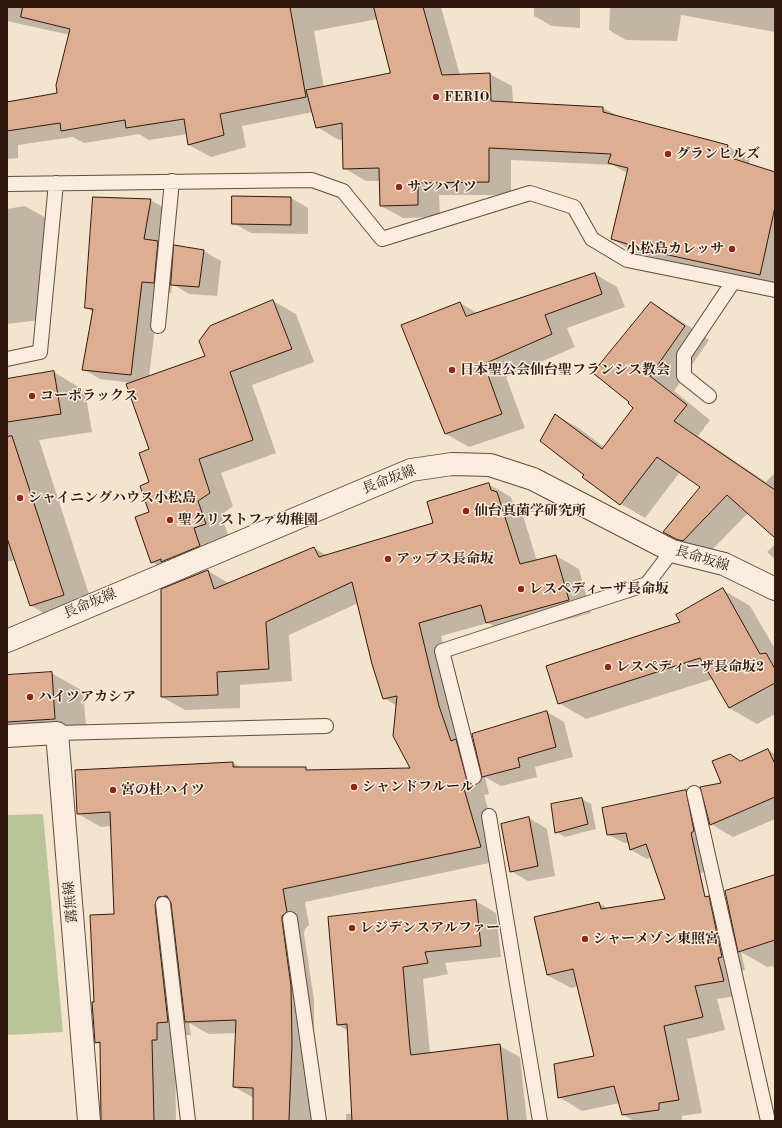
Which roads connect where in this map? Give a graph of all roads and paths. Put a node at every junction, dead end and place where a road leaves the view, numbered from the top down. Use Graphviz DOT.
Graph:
graph roads {
  1 [pos="172,181"];
  2 [pos="56,183"];
  3 [pos="7,184"];
  4 [pos="733,282"];
  5 [pos="775,290"];
  6 [pos="158,326"];
  7 [pos="7,359"];
  8 [pos="709,396"];
  9 [pos="672,550"];
  10 [pos="775,589"];
  11 [pos="7,641"];
  12 [pos="326,726"];
  13 [pos="57,733"];
  14 [pos="7,736"];
  15 [pos="474,777"];
  16 [pos="694,793"];
  17 [pos="489,816"];
  18 [pos="163,904"];
  19 [pos="290,919"];
  20 [pos="89,1121"];
  21 [pos="188,1121"];
  22 [pos="319,1121"];
  23 [pos="540,1121"];
  24 [pos="768,1121"];
  1 -- 2 [label="lane"];
  1 -- 4 [label="lane"];
  1 -- 6 [label="lane"];
  2 -- 3 [label="lane"];
  2 -- 7 [label="lane"];
  4 -- 5 [label="lane"];
  4 -- 8 [label="lane"];
  9 -- 10 [label="street, 長命坂線"];
  9 -- 11 [label="street, 長命坂線"];
  9 -- 15 [label="lane"];
  12 -- 13 [label="lane"];
  13 -- 14 [label="street"];
  13 -- 20 [label="street, 露無線"];
  16 -- 24 [label="lane"];
  17 -- 23 [label="lane"];
  18 -- 21 [label="lane"];
  19 -- 22 [label="lane"];
}
